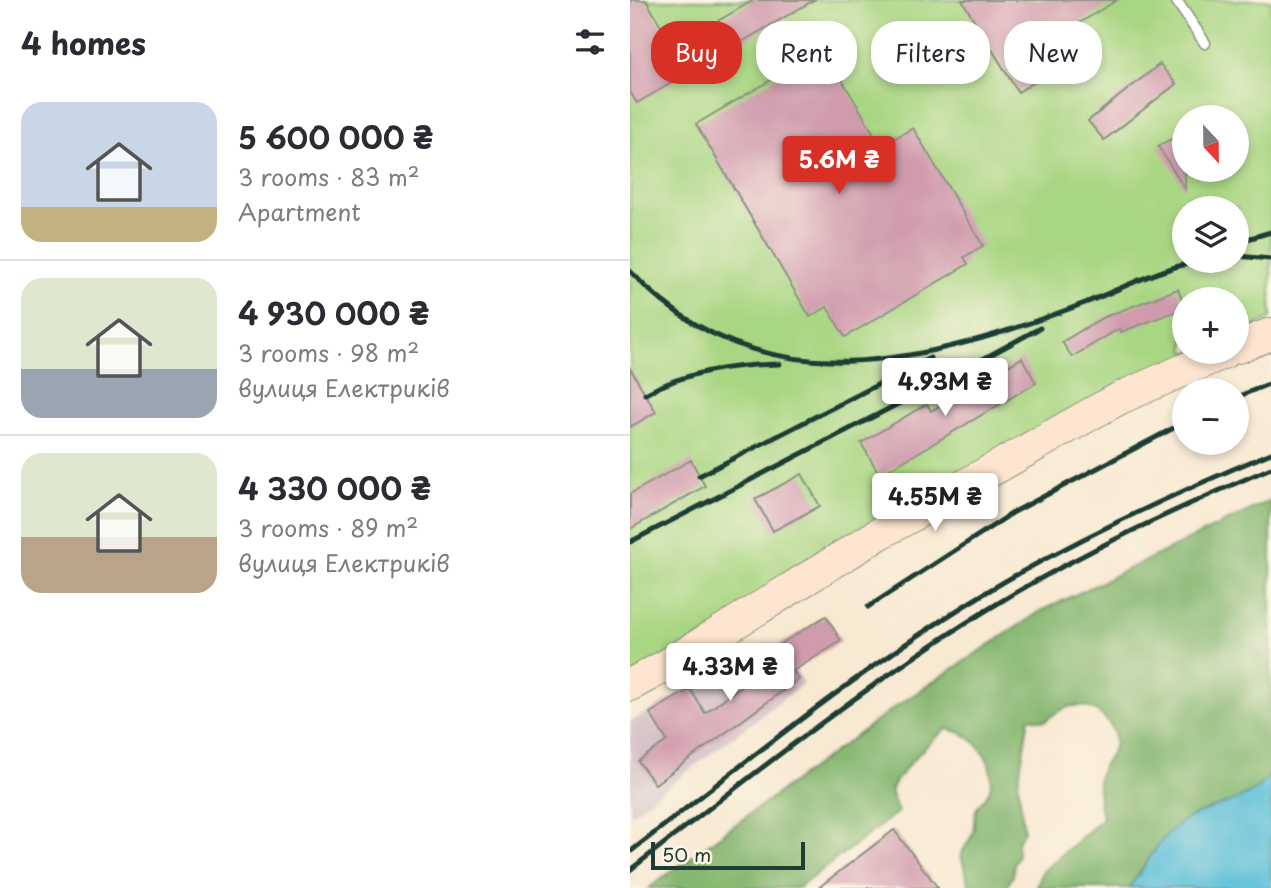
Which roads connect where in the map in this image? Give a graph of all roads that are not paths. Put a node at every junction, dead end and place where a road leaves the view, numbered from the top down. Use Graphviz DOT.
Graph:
graph roads {
  1 [pos="1176,0"];
  2 [pos="1205,43"];
  3 [pos="1271,334"];
  4 [pos="1249,342"];
  5 [pos="1198,364"];
  6 [pos="630,685"];
  1 -- 2 [label="lane"];
  3 -- 4 [label="street"];
  5 -- 6 [label="street"];
}
